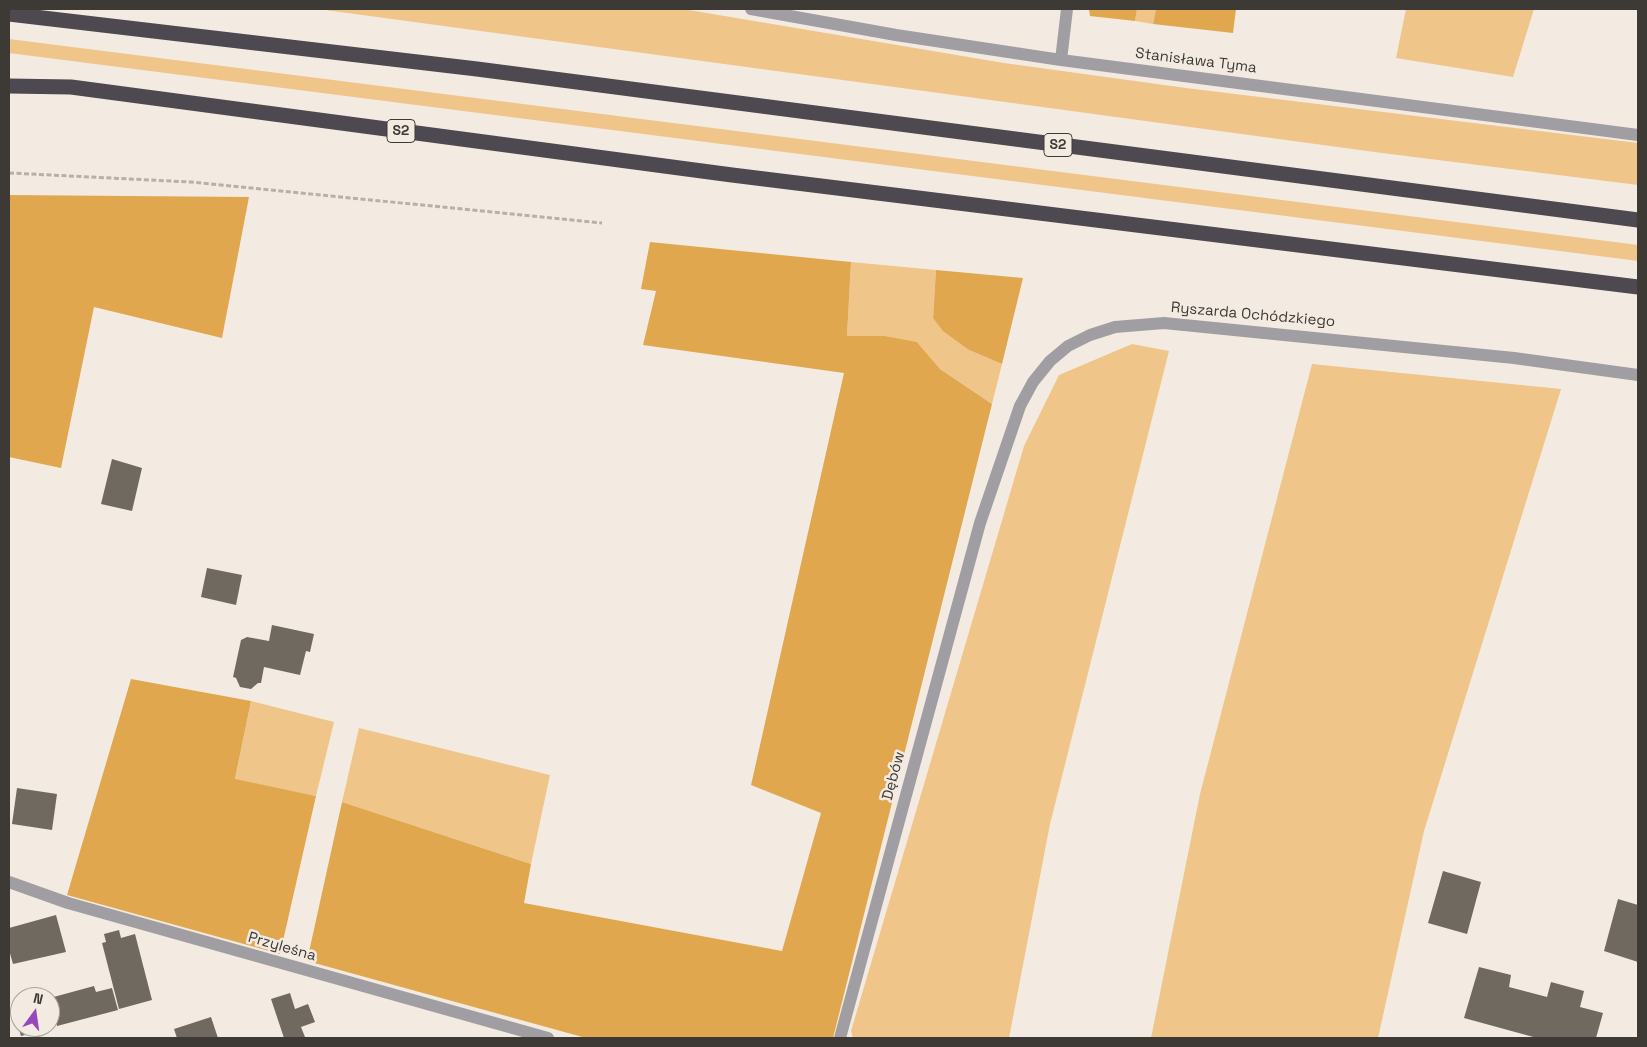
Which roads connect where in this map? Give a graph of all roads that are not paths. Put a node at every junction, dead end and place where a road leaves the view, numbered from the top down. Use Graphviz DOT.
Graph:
graph roads {
  1 [pos="750,9"];
  2 [pos="1067,9"];
  3 [pos="9,14"];
  4 [pos="1061,60"];
  5 [pos="9,79"];
  6 [pos="9,86"];
  7 [pos="71,87"];
  8 [pos="1638,135"];
  9 [pos="1638,220"];
  10 [pos="1638,287"];
  11 [pos="1638,375"];
  12 [pos="980,522"];
  13 [pos="9,882"];
  14 [pos="548,1038"];
  15 [pos="840,1038"];
  1 -- 4 [label="street, Stanisława Tyma"];
  2 -- 4 [label="street"];
  3 -- 9 [label="highway, S2"];
  4 -- 8 [label="street, Stanisława Tyma"];
  5 -- 7 [label="highway, S2"];
  6 -- 7 [label="highway"];
  7 -- 10 [label="highway, S2"];
  11 -- 12 [label="street, Ryszarda Ochódzkiego"];
  12 -- 15 [label="street, Dębów"];
  13 -- 14 [label="street, Przyleśna"];
}
